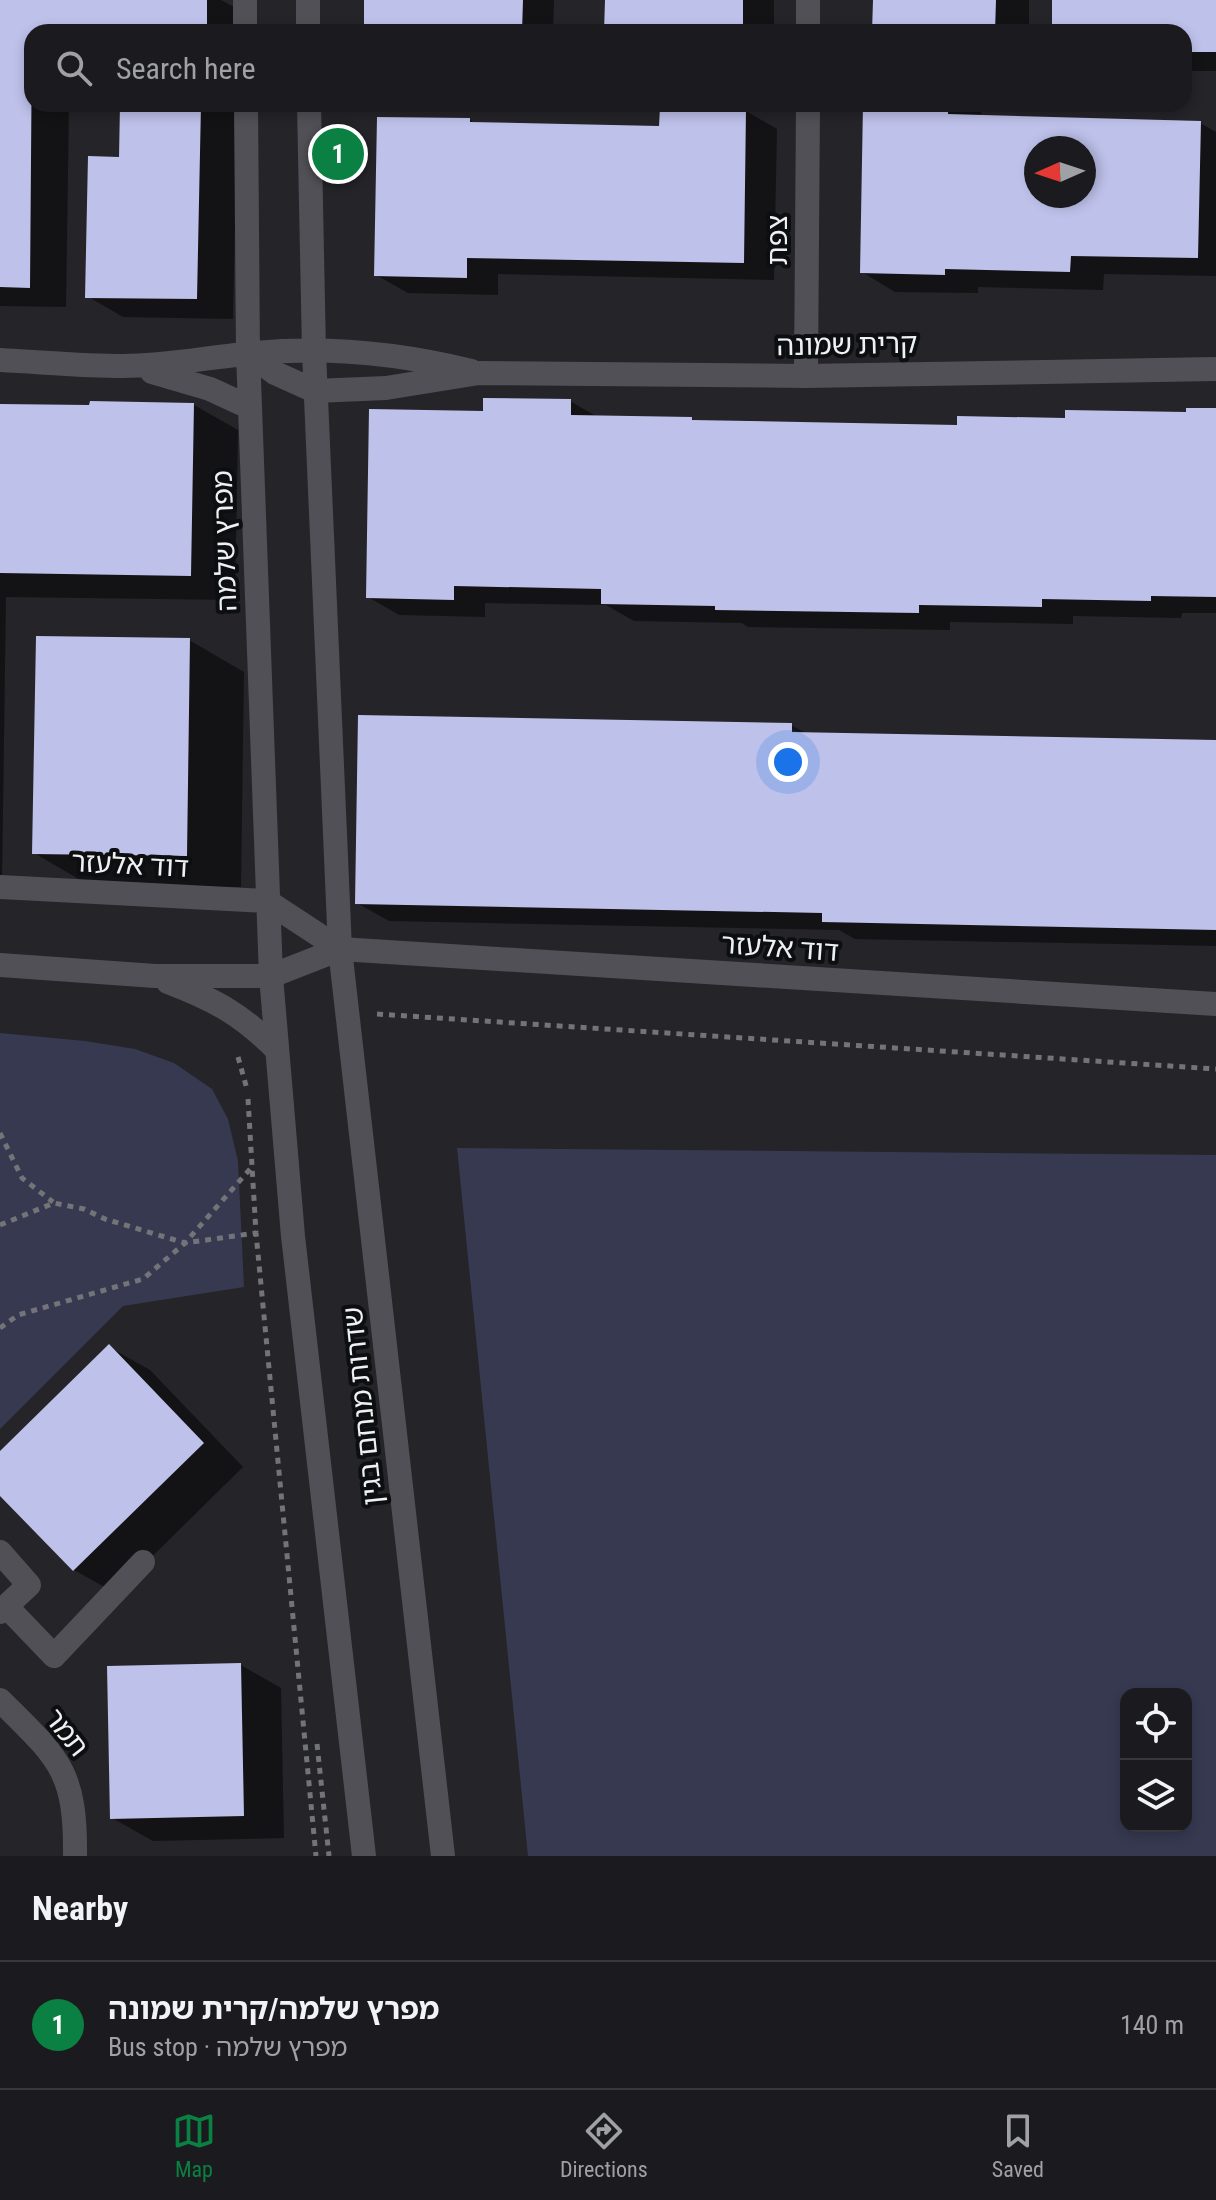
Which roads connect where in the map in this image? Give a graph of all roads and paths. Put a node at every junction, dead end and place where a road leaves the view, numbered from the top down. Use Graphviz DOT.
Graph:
graph roads {
  1 [pos="245,0"];
  2 [pos="308,0"];
  3 [pos="808,0"];
  4 [pos="245,24"];
  5 [pos="308,24"];
  6 [pos="808,24"];
  7 [pos="246,112"];
  8 [pos="309,112"];
  9 [pos="808,112"];
  10 [pos="314,352"];
  11 [pos="248,353"];
  12 [pos="0,360"];
  13 [pos="123,366"];
  14 [pos="1216,369"];
  15 [pos="479,373"];
  16 [pos="806,376"];
  17 [pos="315,391"];
  18 [pos="249,407"];
  19 [pos="0,887"];
  20 [pos="267,901"];
  21 [pos="340,949"];
  22 [pos="0,965"];
  23 [pos="155,976"];
  24 [pos="271,976"];
  25 [pos="1216,1004"];
  26 [pos="348,1012"];
  27 [pos="250,1023"];
  28 [pos="236,1049"];
  29 [pos="277,1050"];
  30 [pos="1216,1069"];
  31 [pos="247,1085"];
  32 [pos="0,1133"];
  33 [pos="252,1167"];
  34 [pos="54,1203"];
  35 [pos="0,1225"];
  36 [pos="256,1233"];
  37 [pos="185,1243"];
  38 [pos="0,1328"];
  39 [pos="0,1552"];
  40 [pos="143,1562"];
  41 [pos="3,1609"];
  42 [pos="0,1700"];
  43 [pos="317,1739"];
  44 [pos="75,1856"];
  45 [pos="316,1856"];
  46 [pos="329,1856"];
  47 [pos="364,1856"];
  48 [pos="443,1856"];
  1 -- 4 [label="street"];
  2 -- 5 [label="street"];
  3 -- 6 [label="street"];
  7 -- 11 [label="street, מפרץ שלמה"];
  8 -- 10 [label="street"];
  9 -- 16 [label="street, צפת"];
  10 -- 11 [label="street, קרית שמונה"];
  10 -- 15 [label="street, קרית שמונה"];
  10 -- 17 [label="street"];
  11 -- 13 [label="street, קרית שמונה"];
  11 -- 17 [label="street, קרית שמונה"];
  11 -- 18 [label="street, מפרץ שלמה"];
  12 -- 13 [label="street, קרית שמונה"];
  13 -- 18 [label="street, קרית שמונה"];
  14 -- 16 [label="street, קרית שמונה"];
  15 -- 16 [label="street, קרית שמונה"];
  15 -- 17 [label="street, קרית שמונה"];
  17 -- 21 [label="street"];
  18 -- 20 [label="street, מפרץ שלמה"];
  19 -- 20 [label="street, דוד אלעזר"];
  20 -- 21 [label="street, דוד אלעזר"];
  20 -- 24 [label="street, מפרץ שלמה"];
  21 -- 24 [label="street, דוד אלעזר"];
  21 -- 25 [label="street, דוד אלעזר"];
  21 -- 26 [label="street, שדרות מנחם בגין"];
  22 -- 23 [label="street, דוד אלעזר"];
  23 -- 24 [label="street, דוד אלעזר"];
  23 -- 27 [label="street"];
  24 -- 29 [label="street, שדרות מנחם בגין"];
  26 -- 30 [label="path"];
  26 -- 48 [label="street, שדרות מנחם בגין"];
  27 -- 29 [label="street"];
  27 -- 31 [label="path"];
  28 -- 31 [label="path"];
  29 -- 47 [label="street, שדרות מנחם בגין"];
  31 -- 33 [label="path"];
  32 -- 34 [label="path"];
  33 -- 36 [label="path"];
  33 -- 37 [label="path"];
  34 -- 35 [label="path"];
  34 -- 37 [label="path"];
  36 -- 37 [label="path"];
  36 -- 45 [label="path"];
  37 -- 38 [label="path"];
  39 -- 41 [label="street"];
  40 -- 41 [label="street"];
  42 -- 44 [label="street, תמר"];
  43 -- 46 [label="path"];
}
